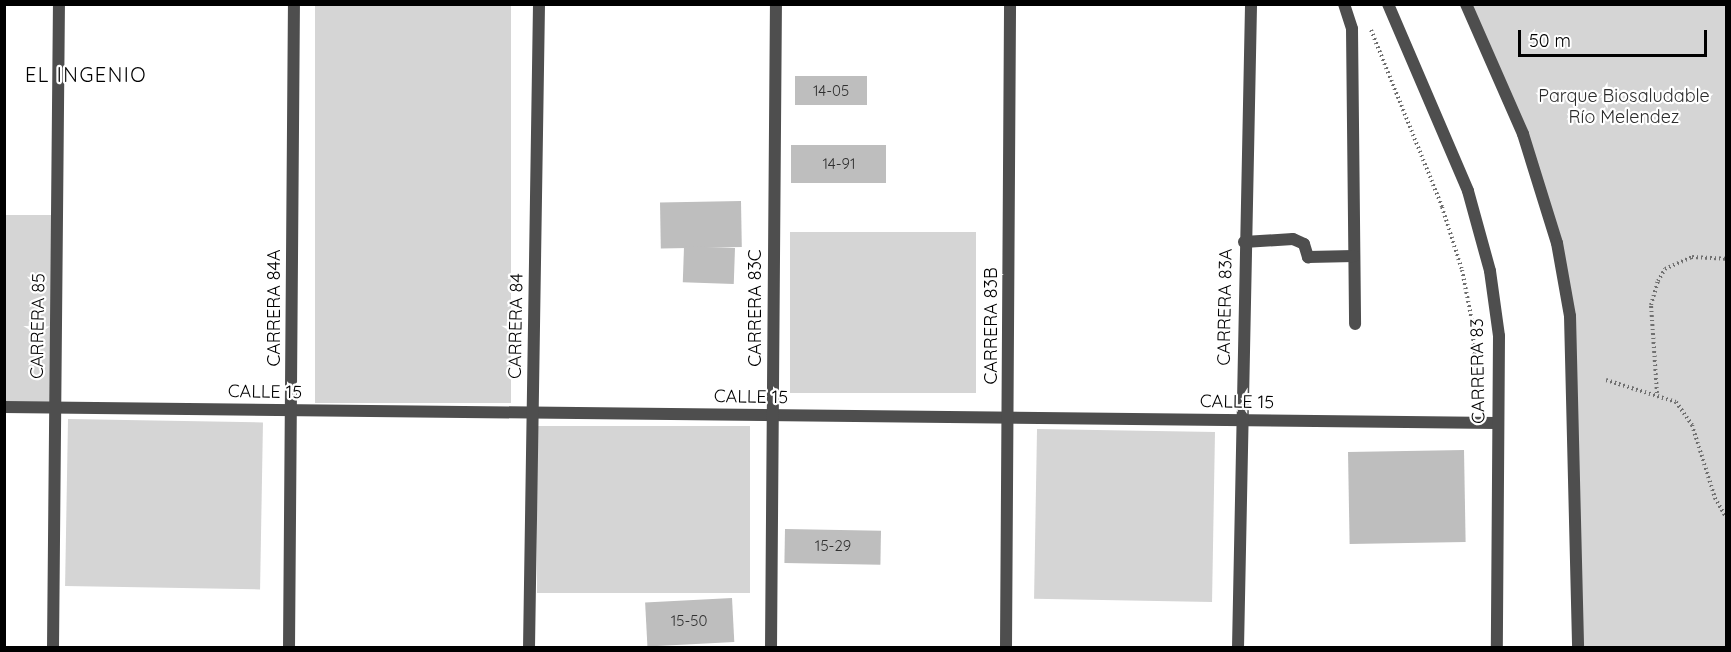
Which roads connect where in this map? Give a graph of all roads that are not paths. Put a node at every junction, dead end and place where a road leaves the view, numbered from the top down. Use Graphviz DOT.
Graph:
graph roads {
  1 [pos="59,4"];
  2 [pos="294,4"];
  3 [pos="539,4"];
  4 [pos="776,4"];
  5 [pos="1010,4"];
  6 [pos="1251,4"];
  7 [pos="1344,4"];
  8 [pos="1388,4"];
  9 [pos="1466,4"];
  10 [pos="1244,242"];
  11 [pos="1354,256"];
  12 [pos="1355,324"];
  13 [pos="4,407"];
  14 [pos="54,408"];
  15 [pos="291,410"];
  16 [pos="532,413"];
  17 [pos="773,415"];
  18 [pos="1009,418"];
  19 [pos="1242,420"];
  20 [pos="1497,423"];
  21 [pos="53,648"];
  22 [pos="289,648"];
  23 [pos="529,648"];
  24 [pos="771,648"];
  25 [pos="1006,648"];
  26 [pos="1238,648"];
  27 [pos="1497,648"];
  28 [pos="1578,648"];
  1 -- 14 [label="street, CARRERA 85"];
  2 -- 15 [label="street, CARRERA 84A"];
  3 -- 16 [label="street, CARRERA 84"];
  4 -- 17 [label="street, CARRERA 83C"];
  5 -- 18 [label="street, CARRERA 83B"];
  6 -- 10 [label="street, CARRERA 83A"];
  7 -- 11 [label="street"];
  8 -- 20 [label="street, CARRERA 83"];
  9 -- 28 [label="street"];
  10 -- 11 [label="street"];
  10 -- 19 [label="street, CARRERA 83A"];
  11 -- 12 [label="street"];
  13 -- 14 [label="street, CALLE 15"];
  14 -- 15 [label="street, CALLE 15"];
  14 -- 21 [label="street, CARRERA 85"];
  15 -- 16 [label="street, CALLE 15"];
  15 -- 22 [label="street, CARRERA 84A"];
  16 -- 17 [label="street, CALLE 15"];
  16 -- 23 [label="street, CARRERA 84"];
  17 -- 18 [label="street, CALLE 15"];
  17 -- 24 [label="street, CARRERA 83C"];
  18 -- 19 [label="street, CALLE 15"];
  18 -- 25 [label="street, CARRERA 83B"];
  19 -- 20 [label="street, CALLE 15"];
  19 -- 26 [label="street, CARRERA 83A"];
  20 -- 27 [label="street, CARRERA 83"];
}
